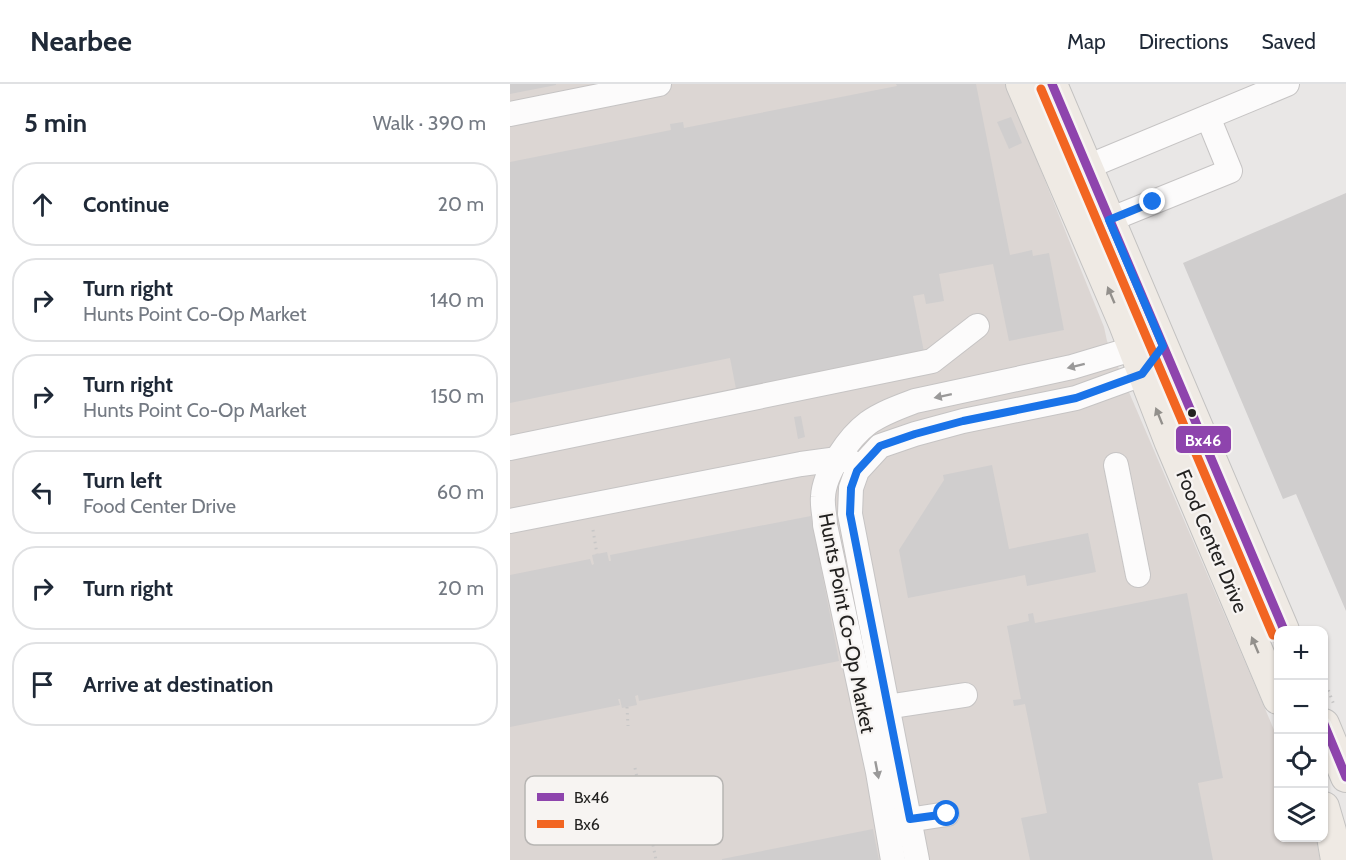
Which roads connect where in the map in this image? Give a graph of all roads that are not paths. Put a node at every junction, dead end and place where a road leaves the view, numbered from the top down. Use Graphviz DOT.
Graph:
graph roads {
  1 [pos="659,84"];
  2 [pos="1023,84"];
  3 [pos="1052,84"];
  4 [pos="1287,84"];
  5 [pos="510,114"];
  6 [pos="1209,117"];
  7 [pos="1087,167"];
  8 [pos="1109,220"];
  9 [pos="977,326"];
  10 [pos="1163,346"];
  11 [pos="1137,362"];
  12 [pos="510,448"];
  13 [pos="838,459"];
  14 [pos="863,464"];
  15 [pos="1116,465"];
  16 [pos="510,521"];
  17 [pos="1138,575"];
  18 [pos="1282,626"];
  19 [pos="1274,689"];
  20 [pos="965,694"];
  21 [pos="877,709"];
  22 [pos="1327,734"];
  23 [pos="1346,777"];
  24 [pos="947,814"];
  25 [pos="898,821"];
  26 [pos="1328,822"];
  27 [pos="893,860"];
  28 [pos="917,860"];
  29 [pos="1336,860"];
  1 -- 5 [label="street"];
  2 -- 8 [label="main road"];
  11 -- 2 [label="main road, Food Center Drive, one-way"];
  3 -- 7 [label="main road, Food Center Drive"];
  4 -- 6 [label="street"];
  6 -- 7 [label="street"];
  6 -- 8 [label="street"];
  7 -- 8 [label="main road, Food Center Drive"];
  8 -- 10 [label="main road, Food Center Drive"];
  9 -- 12 [label="street"];
  10 -- 11 [label="street"];
  10 -- 18 [label="main road, Food Center Drive"];
  11 -- 13 [label="street, Hunts Point Co-Op Market, one-way"];
  11 -- 14 [label="street, Hunts Point Co-Op Market"];
  19 -- 11 [label="main road, Food Center Drive, one-way"];
  13 -- 14 [label="street"];
  13 -- 16 [label="street"];
  13 -- 21 [label="street, Hunts Point Co-Op Market"];
  14 -- 21 [label="street, Hunts Point Co-Op Market"];
  15 -- 17 [label="street"];
  20 -- 21 [label="street"];
  21 -- 25 [label="street, Hunts Point Co-Op Market"];
  22 -- 23 [label="main road"];
  24 -- 25 [label="street"];
  25 -- 27 [label="street, Hunts Point Co-Op Market"];
  25 -- 28 [label="street, Hunts Point Co-Op Market"];
  26 -- 29 [label="main road"];
}
